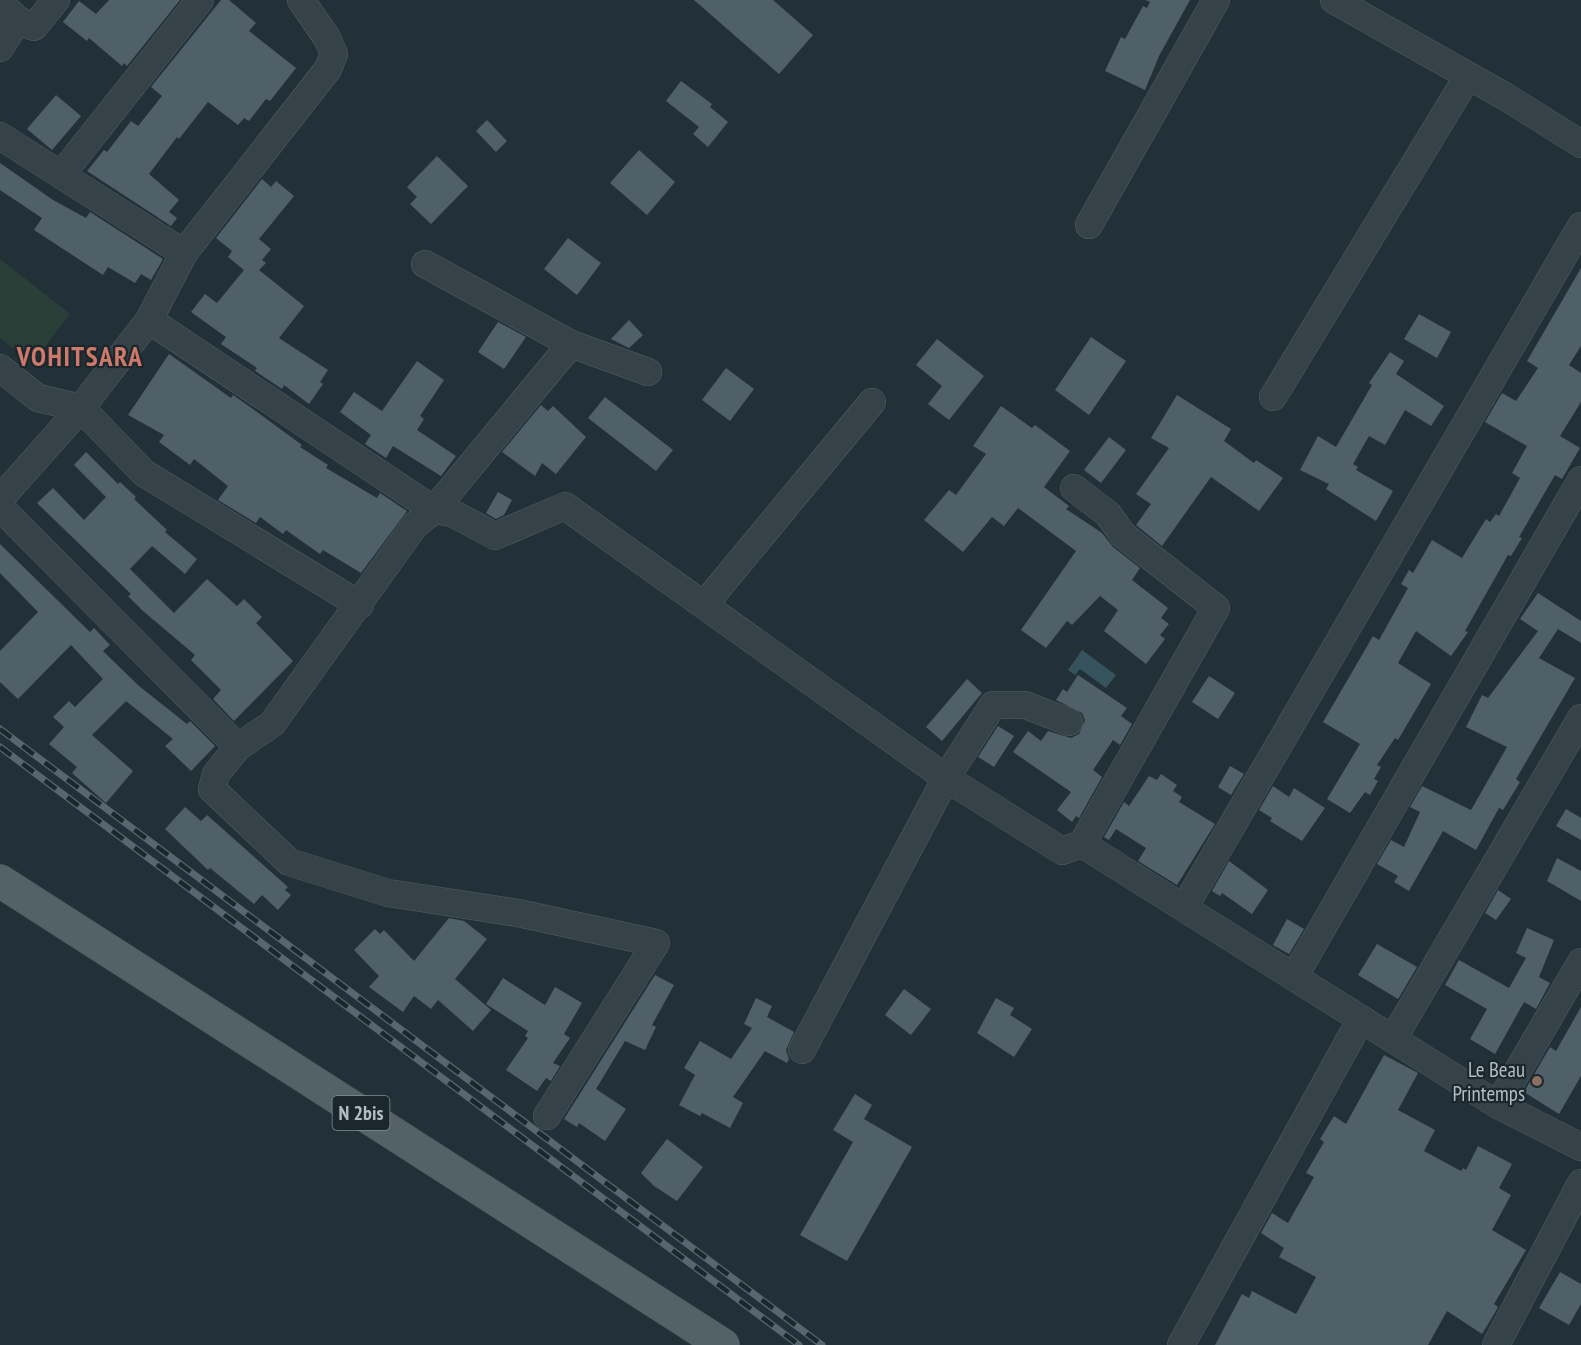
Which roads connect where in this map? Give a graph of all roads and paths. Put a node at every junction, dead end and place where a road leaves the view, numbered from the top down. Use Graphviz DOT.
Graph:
graph roads {
  1 [pos="56,0"];
  2 [pos="200,0"];
  3 [pos="301,0"];
  4 [pos="1216,0"];
  5 [pos="1334,0"];
  6 [pos="9,12"];
  7 [pos="0,48"];
  8 [pos="1468,76"];
  9 [pos="0,136"];
  10 [pos="1581,144"];
  11 [pos="62,175"];
  12 [pos="1089,225"];
  13 [pos="1581,226"];
  14 [pos="184,253"];
  15 [pos="425,264"];
  16 [pos="149,320"];
  17 [pos="571,344"];
  18 [pos="0,368"];
  19 [pos="648,372"];
  20 [pos="1273,397"];
  21 [pos="872,402"];
  22 [pos="81,408"];
  23 [pos="1581,480"];
  24 [pos="1074,488"];
  25 [pos="0,499"];
  26 [pos="0,507"];
  27 [pos="434,510"];
  28 [pos="360,605"];
  29 [pos="704,606"];
  30 [pos="1581,718"];
  31 [pos="1069,722"];
  32 [pos="238,747"];
  33 [pos="946,778"];
  34 [pos="1082,844"];
  35 [pos="0,881"];
  36 [pos="1184,908"];
  37 [pos="1581,962"];
  38 [pos="1294,977"];
  39 [pos="1361,1019"];
  40 [pos="1394,1040"];
  41 [pos="802,1050"];
  42 [pos="1498,1105"];
  43 [pos="547,1116"];
  44 [pos="1581,1147"];
  45 [pos="1581,1183"];
  46 [pos="723,1345"];
  47 [pos="1181,1345"];
  48 [pos="1496,1345"];
  1 -- 6 [label="street"];
  2 -- 11 [label="street"];
  3 -- 14 [label="street"];
  4 -- 12 [label="street"];
  5 -- 8 [label="street"];
  6 -- 7 [label="street"];
  8 -- 10 [label="street"];
  8 -- 20 [label="street"];
  9 -- 11 [label="street"];
  11 -- 14 [label="street"];
  13 -- 36 [label="street"];
  14 -- 16 [label="street"];
  15 -- 17 [label="street"];
  16 -- 22 [label="street"];
  16 -- 27 [label="street"];
  17 -- 19 [label="street"];
  17 -- 27 [label="street"];
  18 -- 22 [label="street"];
  21 -- 29 [label="street"];
  22 -- 25 [label="street"];
  22 -- 28 [label="street"];
  23 -- 38 [label="street"];
  24 -- 34 [label="street"];
  26 -- 32 [label="street"];
  27 -- 28 [label="street"];
  27 -- 29 [label="street"];
  28 -- 32 [label="street"];
  29 -- 33 [label="street"];
  30 -- 40 [label="street"];
  31 -- 33 [label="street"];
  32 -- 43 [label="street"];
  33 -- 34 [label="street"];
  33 -- 41 [label="street"];
  34 -- 36 [label="street"];
  35 -- 46 [label="main road, N 2bis"];
  36 -- 38 [label="street"];
  37 -- 42 [label="street"];
  38 -- 39 [label="street"];
  39 -- 40 [label="street"];
  39 -- 47 [label="street"];
  40 -- 42 [label="street"];
  42 -- 44 [label="street"];
  45 -- 48 [label="street"];
}
